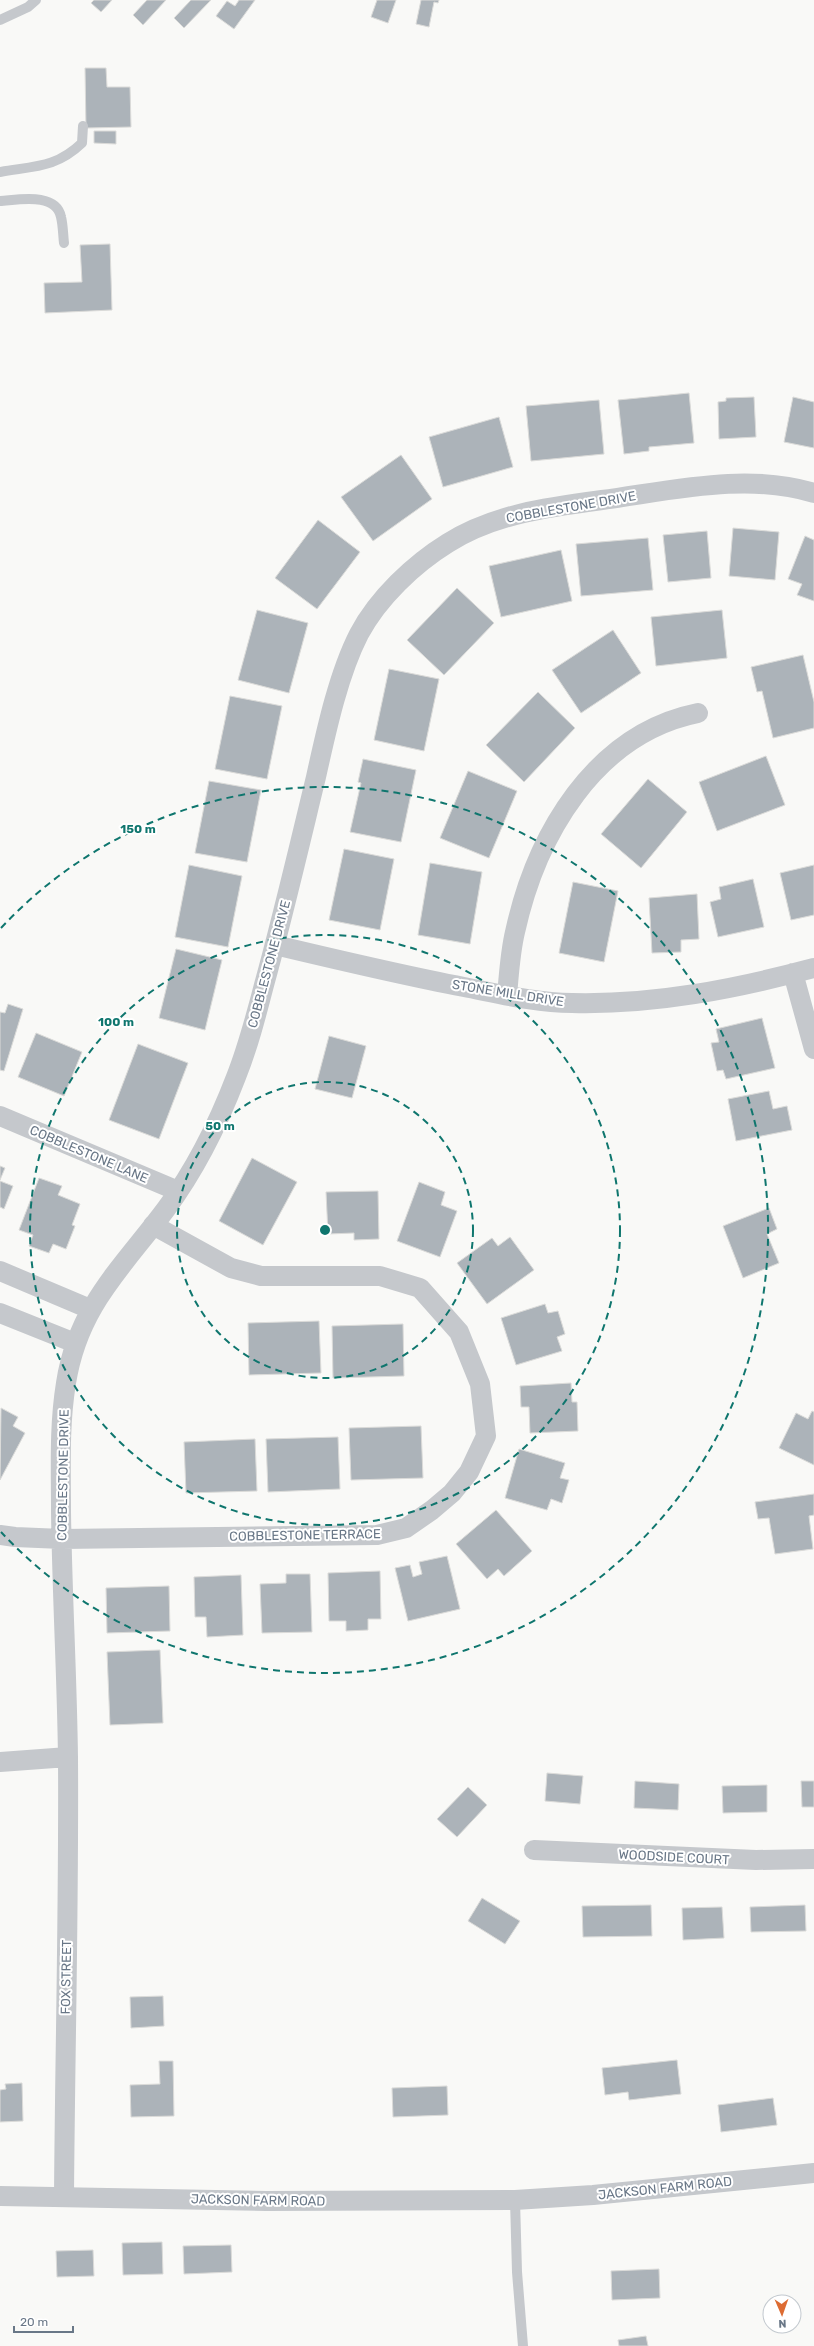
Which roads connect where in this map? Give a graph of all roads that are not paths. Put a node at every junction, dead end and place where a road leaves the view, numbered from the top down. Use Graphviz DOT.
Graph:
graph roads {
  1 [pos="36,0"];
  2 [pos="0,20"];
  3 [pos="83,126"];
  4 [pos="0,172"];
  5 [pos="0,201"];
  6 [pos="64,243"];
  7 [pos="814,493"];
  8 [pos="698,713"];
  9 [pos="275,944"];
  10 [pos="814,968"];
  11 [pos="793,973"];
  12 [pos="507,996"];
  13 [pos="814,1049"];
  14 [pos="0,1116"];
  15 [pos="178,1191"];
  16 [pos="152,1225"];
  17 [pos="0,1271"];
  18 [pos="90,1310"];
  19 [pos="0,1313"];
  20 [pos="75,1343"];
  21 [pos="0,1535"];
  22 [pos="62,1539"];
  23 [pos="68,1757"];
  24 [pos="0,1762"];
  25 [pos="534,1850"];
  26 [pos="814,1859"];
  27 [pos="814,2173"];
  28 [pos="0,2196"];
  29 [pos="64,2197"];
  30 [pos="516,2200"];
  31 [pos="523,2346"];
  1 -- 2 [label="lane"];
  3 -- 4 [label="lane"];
  5 -- 6 [label="lane"];
  7 -- 9 [label="street, COBBLESTONE DRIVE"];
  8 -- 12 [label="street"];
  9 -- 12 [label="street, STONE MILL DRIVE"];
  9 -- 15 [label="street, COBBLESTONE DRIVE"];
  10 -- 11 [label="street, STONE MILL DRIVE"];
  11 -- 12 [label="street, STONE MILL DRIVE"];
  11 -- 13 [label="street"];
  14 -- 15 [label="street, COBBLESTONE LANE"];
  15 -- 16 [label="street, COBBLESTONE DRIVE"];
  16 -- 18 [label="street, COBBLESTONE DRIVE"];
  16 -- 22 [label="street, COBBLESTONE TERRACE"];
  17 -- 18 [label="street"];
  18 -- 20 [label="street, COBBLESTONE DRIVE"];
  19 -- 20 [label="street"];
  20 -- 22 [label="street, COBBLESTONE DRIVE"];
  21 -- 22 [label="street, COBBLESTONE TERRACE"];
  22 -- 23 [label="street, COBBLESTONE DRIVE"];
  23 -- 24 [label="street"];
  23 -- 29 [label="street, FOX STREET"];
  25 -- 26 [label="street, WOODSIDE COURT"];
  27 -- 30 [label="street, JACKSON FARM ROAD"];
  28 -- 29 [label="street, JACKSON FARM ROAD"];
  29 -- 30 [label="street, JACKSON FARM ROAD"];
  30 -- 31 [label="lane"];
}
